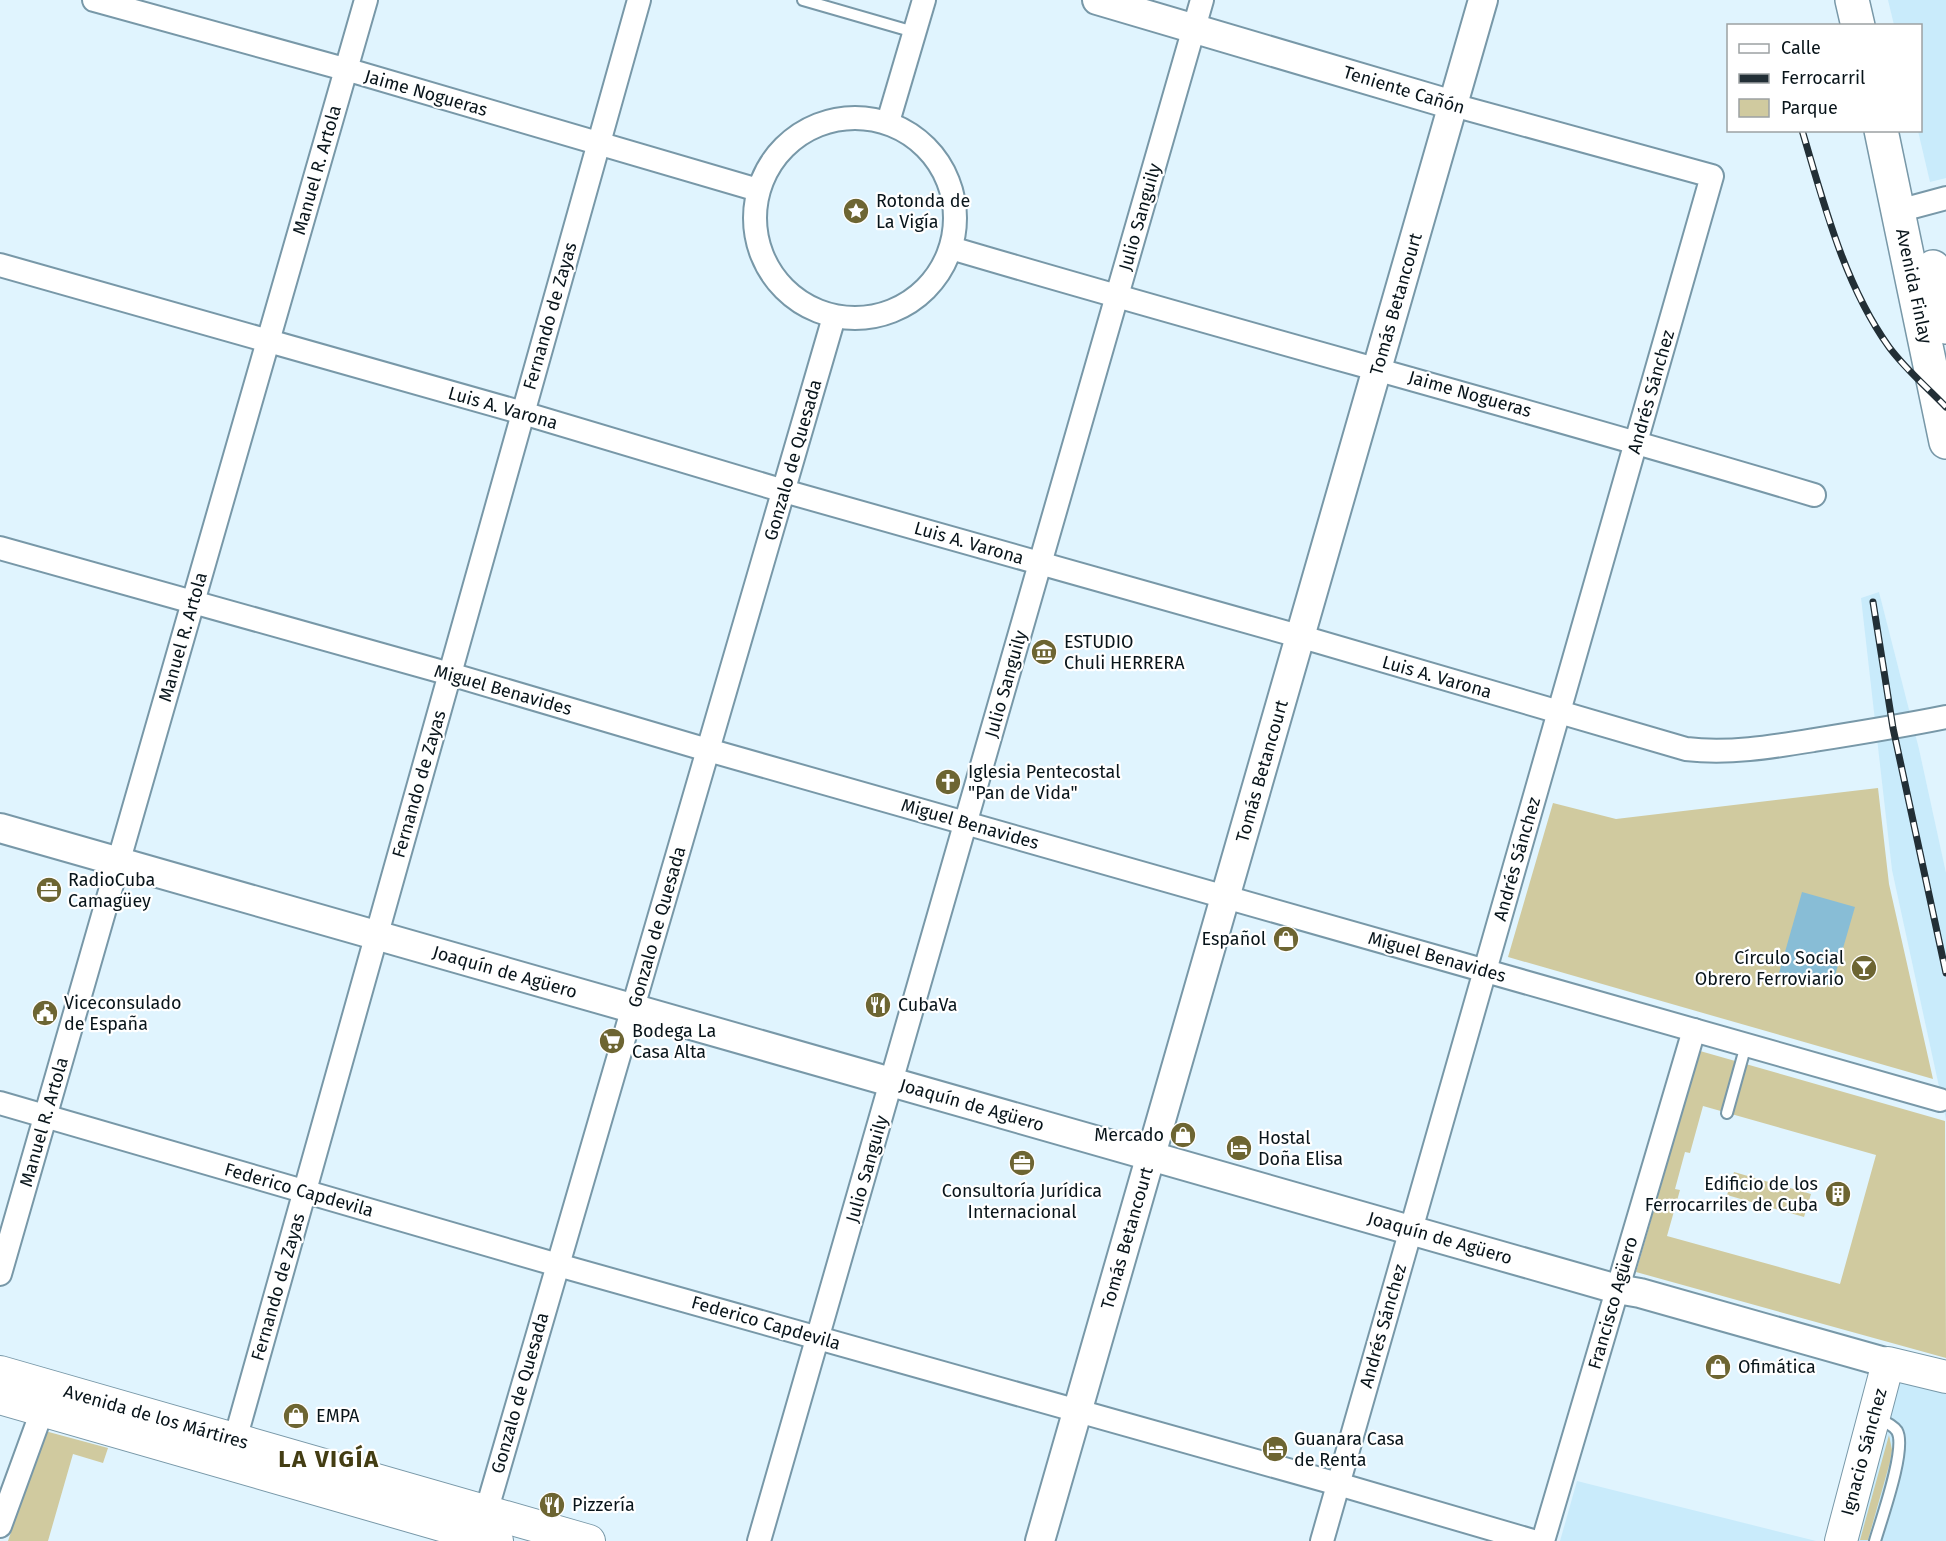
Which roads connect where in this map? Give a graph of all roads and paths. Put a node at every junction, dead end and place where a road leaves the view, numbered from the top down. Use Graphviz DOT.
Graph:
graph roads {
  1 [pos="94,0"];
  2 [pos="366,0"];
  3 [pos="639,0"];
  4 [pos="803,0"];
  5 [pos="924,0"];
  6 [pos="1097,0"];
  7 [pos="1202,0"];
  8 [pos="1483,0"];
  9 [pos="1852,0"];
  10 [pos="1875,0"];
  11 [pos="1858,24"];
  12 [pos="1881,24"];
  13 [pos="1194,27"];
  14 [pos="914,32"];
  15 [pos="346,70"];
  16 [pos="1453,105"];
  17 [pos="888,122"];
  18 [pos="1882,132"];
  19 [pos="1904,132"];
  20 [pos="599,142"];
  21 [pos="1712,176"];
  22 [pos="758,190"];
  23 [pos="1922,204"];
  24 [pos="951,248"];
  25 [pos="0,265"];
  26 [pos="1116,297"];
  27 [pos="834,317"];
  28 [pos="1946,327"];
  29 [pos="268,341"];
  30 [pos="1377,368"];
  31 [pos="523,413"];
  32 [pos="1637,442"];
  33 [pos="1946,442"];
  34 [pos="784,491"];
  35 [pos="1815,495"];
  36 [pos="0,548"];
  37 [pos="1041,563"];
  38 [pos="193,601"];
  39 [pos="1301,637"];
  40 [pos="450,674"];
  41 [pos="1559,712"];
  42 [pos="1946,717"];
  43 [pos="708,750"];
  44 [pos="966,823"];
  45 [pos="0,828"];
  46 [pos="119,861"];
  47 [pos="1226,897"];
  48 [pos="376,935"];
  49 [pos="1485,971"];
  50 [pos="633,1008"];
  51 [pos="1694,1030"];
  52 [pos="1746,1045"];
  53 [pos="892,1082"];
  54 [pos="1940,1100"];
  55 [pos="0,1103"];
  56 [pos="1727,1113"];
  57 [pos="46,1116"];
  58 [pos="1151,1156"];
  59 [pos="304,1192"];
  60 [pos="1411,1230"];
  61 [pos="558,1265"];
  62 [pos="0,1274"];
  63 [pos="1617,1289"];
  64 [pos="817,1338"];
  65 [pos="1888,1363"];
  66 [pos="0,1372"];
  67 [pos="1946,1377"];
  68 [pos="0,1398"];
  69 [pos="42,1410"];
  70 [pos="1077,1411"];
  71 [pos="1873,1416"];
  72 [pos="231,1452"];
  73 [pos="1338,1484"];
  74 [pos="0,1526"];
  75 [pos="487,1529"];
  76 [pos="589,1541"];
  77 [pos="759,1541"];
  78 [pos="1040,1541"];
  79 [pos="1322,1541"];
  80 [pos="1533,1541"];
  81 [pos="1543,1541"];
  82 [pos="1840,1541"];
  83 [pos="1875,1541"];
  1 -- 15 [label="street, Jaime Nogueras"];
  2 -- 15 [label="street, Manuel R. Artola"];
  3 -- 20 [label="street, Fernando de Zayas"];
  4 -- 14 [label="lane"];
  5 -- 14 [label="street"];
  6 -- 13 [label="street, Teniente Cañón"];
  7 -- 13 [label="street, Julio Sanguily"];
  8 -- 16 [label="street, Tomás Betancourt"];
  9 -- 11 [label="main road"];
  10 -- 12 [label="main road"];
  13 -- 16 [label="street, Teniente Cañón"];
  13 -- 26 [label="street, Julio Sanguily"];
  14 -- 17 [label="street"];
  15 -- 20 [label="street, Jaime Nogueras"];
  15 -- 29 [label="street, Manuel R. Artola"];
  16 -- 21 [label="street, Teniente Cañón"];
  16 -- 30 [label="street, Tomás Betancourt"];
  17 -- 22 [label="street"];
  17 -- 24 [label="street"];
  18 -- 23 [label="main road, Avenida Finlay"];
  19 -- 23 [label="main road, Avenida Finlay"];
  20 -- 22 [label="street, Jaime Nogueras"];
  20 -- 31 [label="street, Fernando de Zayas"];
  21 -- 32 [label="street, Andrés Sánchez"];
  22 -- 27 [label="street"];
  23 -- 28 [label="main road, Avenida Finlay"];
  23 -- 33 [label="main road, Avenida Finlay"];
  24 -- 26 [label="street, Jaime Nogueras"];
  24 -- 27 [label="street"];
  25 -- 29 [label="street, Luis A. Varona"];
  26 -- 30 [label="street, Jaime Nogueras"];
  26 -- 37 [label="street, Julio Sanguily"];
  27 -- 34 [label="street, Gonzalo de Quesada"];
  29 -- 31 [label="street, Luis A. Varona"];
  29 -- 38 [label="street, Manuel R. Artola"];
  30 -- 32 [label="street, Jaime Nogueras"];
  30 -- 39 [label="street, Tomás Betancourt"];
  31 -- 34 [label="street, Luis A. Varona"];
  31 -- 40 [label="street, Fernando de Zayas"];
  32 -- 35 [label="street, Jaime Nogueras"];
  32 -- 41 [label="street, Andrés Sánchez"];
  34 -- 37 [label="street, Luis A. Varona"];
  34 -- 43 [label="street, Gonzalo de Quesada"];
  36 -- 38 [label="street, Miguel Benavides"];
  37 -- 39 [label="street, Luis A. Varona"];
  37 -- 44 [label="street, Julio Sanguily"];
  38 -- 40 [label="street, Miguel Benavides"];
  38 -- 46 [label="street, Manuel R. Artola"];
  39 -- 41 [label="street, Luis A. Varona"];
  39 -- 47 [label="street, Tomás Betancourt"];
  40 -- 43 [label="street, Miguel Benavides"];
  40 -- 48 [label="street, Fernando de Zayas"];
  41 -- 42 [label="street, Luis A. Varona"];
  41 -- 49 [label="street, Andrés Sánchez"];
  43 -- 44 [label="street, Miguel Benavides"];
  43 -- 50 [label="street, Gonzalo de Quesada"];
  44 -- 47 [label="street, Miguel Benavides"];
  44 -- 53 [label="street, Julio Sanguily"];
  45 -- 46 [label="street, Joaquín de Agüero"];
  46 -- 48 [label="street, Joaquín de Agüero"];
  46 -- 57 [label="street, Manuel R. Artola"];
  47 -- 49 [label="street, Miguel Benavides"];
  47 -- 58 [label="street, Tomás Betancourt"];
  48 -- 50 [label="street, Joaquín de Agüero"];
  48 -- 59 [label="street, Fernando de Zayas"];
  49 -- 51 [label="street, Miguel Benavides"];
  49 -- 60 [label="street, Andrés Sánchez"];
  50 -- 53 [label="street, Joaquín de Agüero"];
  50 -- 61 [label="street, Gonzalo de Quesada"];
  51 -- 52 [label="street, Miguel Benavides"];
  51 -- 63 [label="street, Francisco Agüero"];
  52 -- 54 [label="street, Miguel Benavides"];
  52 -- 56 [label="lane"];
  53 -- 58 [label="street, Joaquín de Agüero"];
  53 -- 64 [label="street, Julio Sanguily"];
  55 -- 57 [label="street, Federico Capdevila"];
  57 -- 59 [label="street, Federico Capdevila"];
  57 -- 62 [label="street, Manuel R. Artola"];
  58 -- 60 [label="street, Joaquín de Agüero"];
  58 -- 70 [label="street, Tomás Betancourt"];
  59 -- 61 [label="street, Federico Capdevila"];
  59 -- 72 [label="street, Fernando de Zayas"];
  60 -- 63 [label="street, Joaquín de Agüero"];
  60 -- 73 [label="street, Andrés Sánchez"];
  61 -- 64 [label="street, Federico Capdevila"];
  61 -- 75 [label="street, Gonzalo de Quesada"];
  63 -- 65 [label="street, Joaquín de Agüero"];
  63 -- 81 [label="street, Francisco Agüero"];
  64 -- 70 [label="street, Federico Capdevila"];
  64 -- 77 [label="street, Julio Sanguily"];
  65 -- 67 [label="main road, Joaquín de Agüero"];
  65 -- 71 [label="main road, Ignacio Sánchez"];
  66 -- 72 [label="main road, Avenida de los Mártires"];
  68 -- 69 [label="main road, Avenida de los Mártires"];
  69 -- 72 [label="main road, Avenida de los Mártires"];
  69 -- 74 [label="street"];
  70 -- 73 [label="street, Federico Capdevila"];
  70 -- 78 [label="street, Tomás Betancourt"];
  71 -- 82 [label="main road, Ignacio Sánchez"];
  71 -- 83 [label="lane"];
  72 -- 75 [label="main road, Avenida de los Mártires"];
  73 -- 79 [label="street, Andrés Sánchez"];
  73 -- 80 [label="street, Federico Capdevila"];
  75 -- 76 [label="main road, Avenida de los Mártires"];
}
